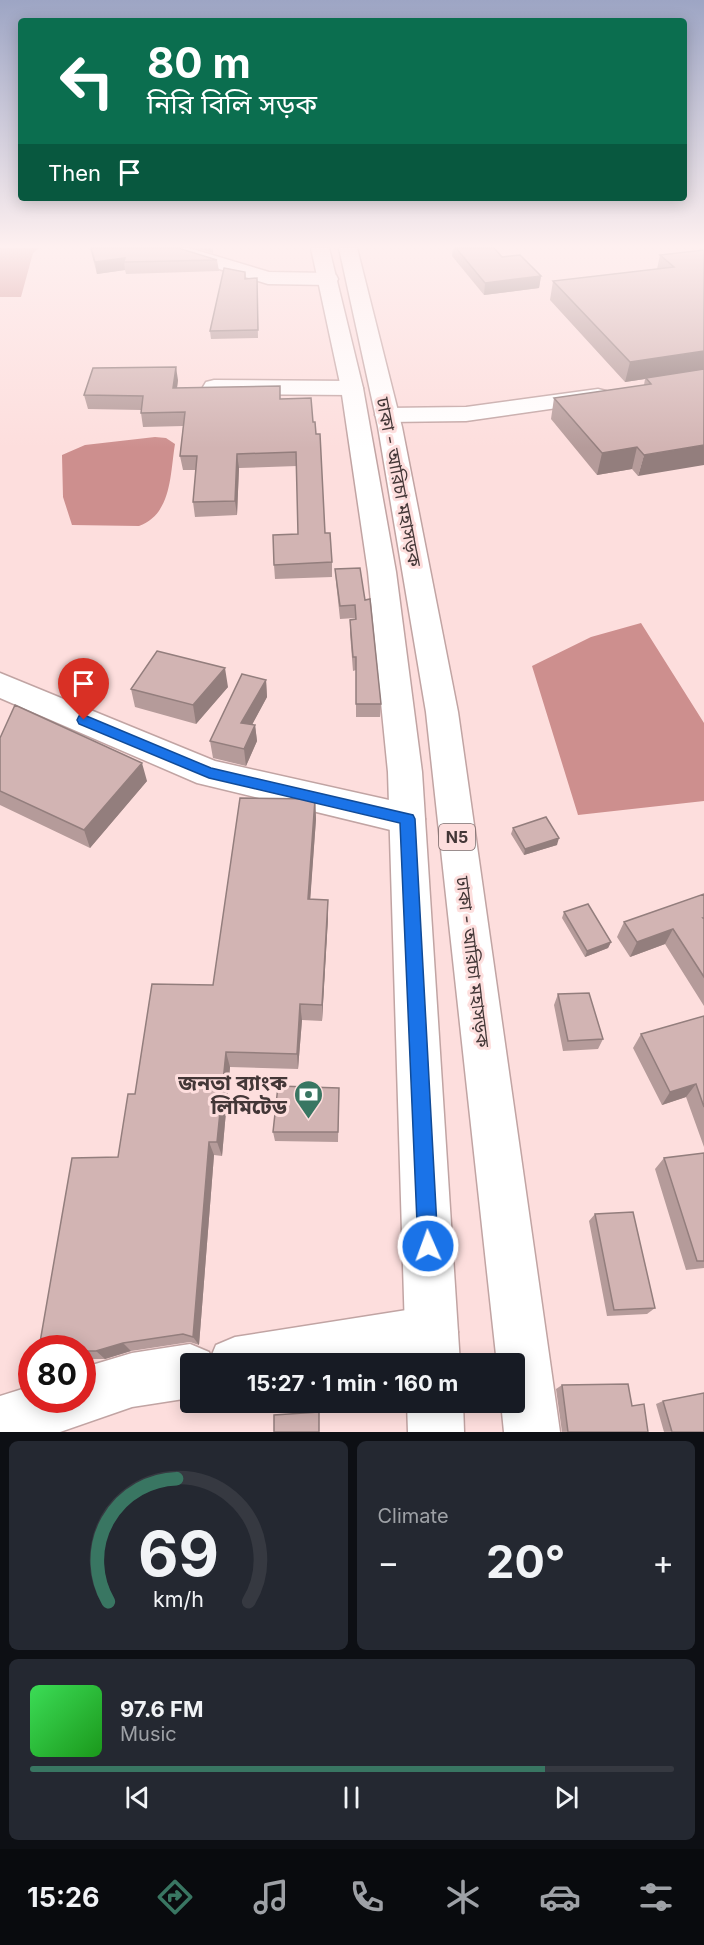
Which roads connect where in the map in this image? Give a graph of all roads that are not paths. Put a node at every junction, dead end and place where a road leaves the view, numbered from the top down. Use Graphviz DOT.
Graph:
graph roads {
  1 [pos="336,315"];
  2 [pos="364,315"];
  3 [pos="214,387"];
  4 [pos="352,388"];
  5 [pos="618,393"];
  6 [pos="387,415"];
  7 [pos="0,685"];
  8 [pos="407,819"];
  9 [pos="433,1348"];
  10 [pos="371,1353"];
  11 [pos="180,1373"];
  12 [pos="96,1392"];
  13 [pos="33,1413"];
  14 [pos="435,1413"];
  15 [pos="0,1424"];
  16 [pos="436,1432"];
  17 [pos="532,1432"];
  1 -- 4 [label="main road"];
  2 -- 6 [label="main road, ঢাকা - আরিচা মহাসড়ক / N5"];
  3 -- 4 [label="main road"];
  4 -- 8 [label="main road"];
  5 -- 6 [label="main road"];
  6 -- 17 [label="main road, ঢাকা - আরিচা মহাসড়ক / N5"];
  7 -- 8 [label="main road"];
  8 -- 9 [label="main road"];
  9 -- 10 [label="main road"];
  11 -- 12 [label="main road"];
  13 -- 15 [label="main road"];
  14 -- 16 [label="main road"];
}
